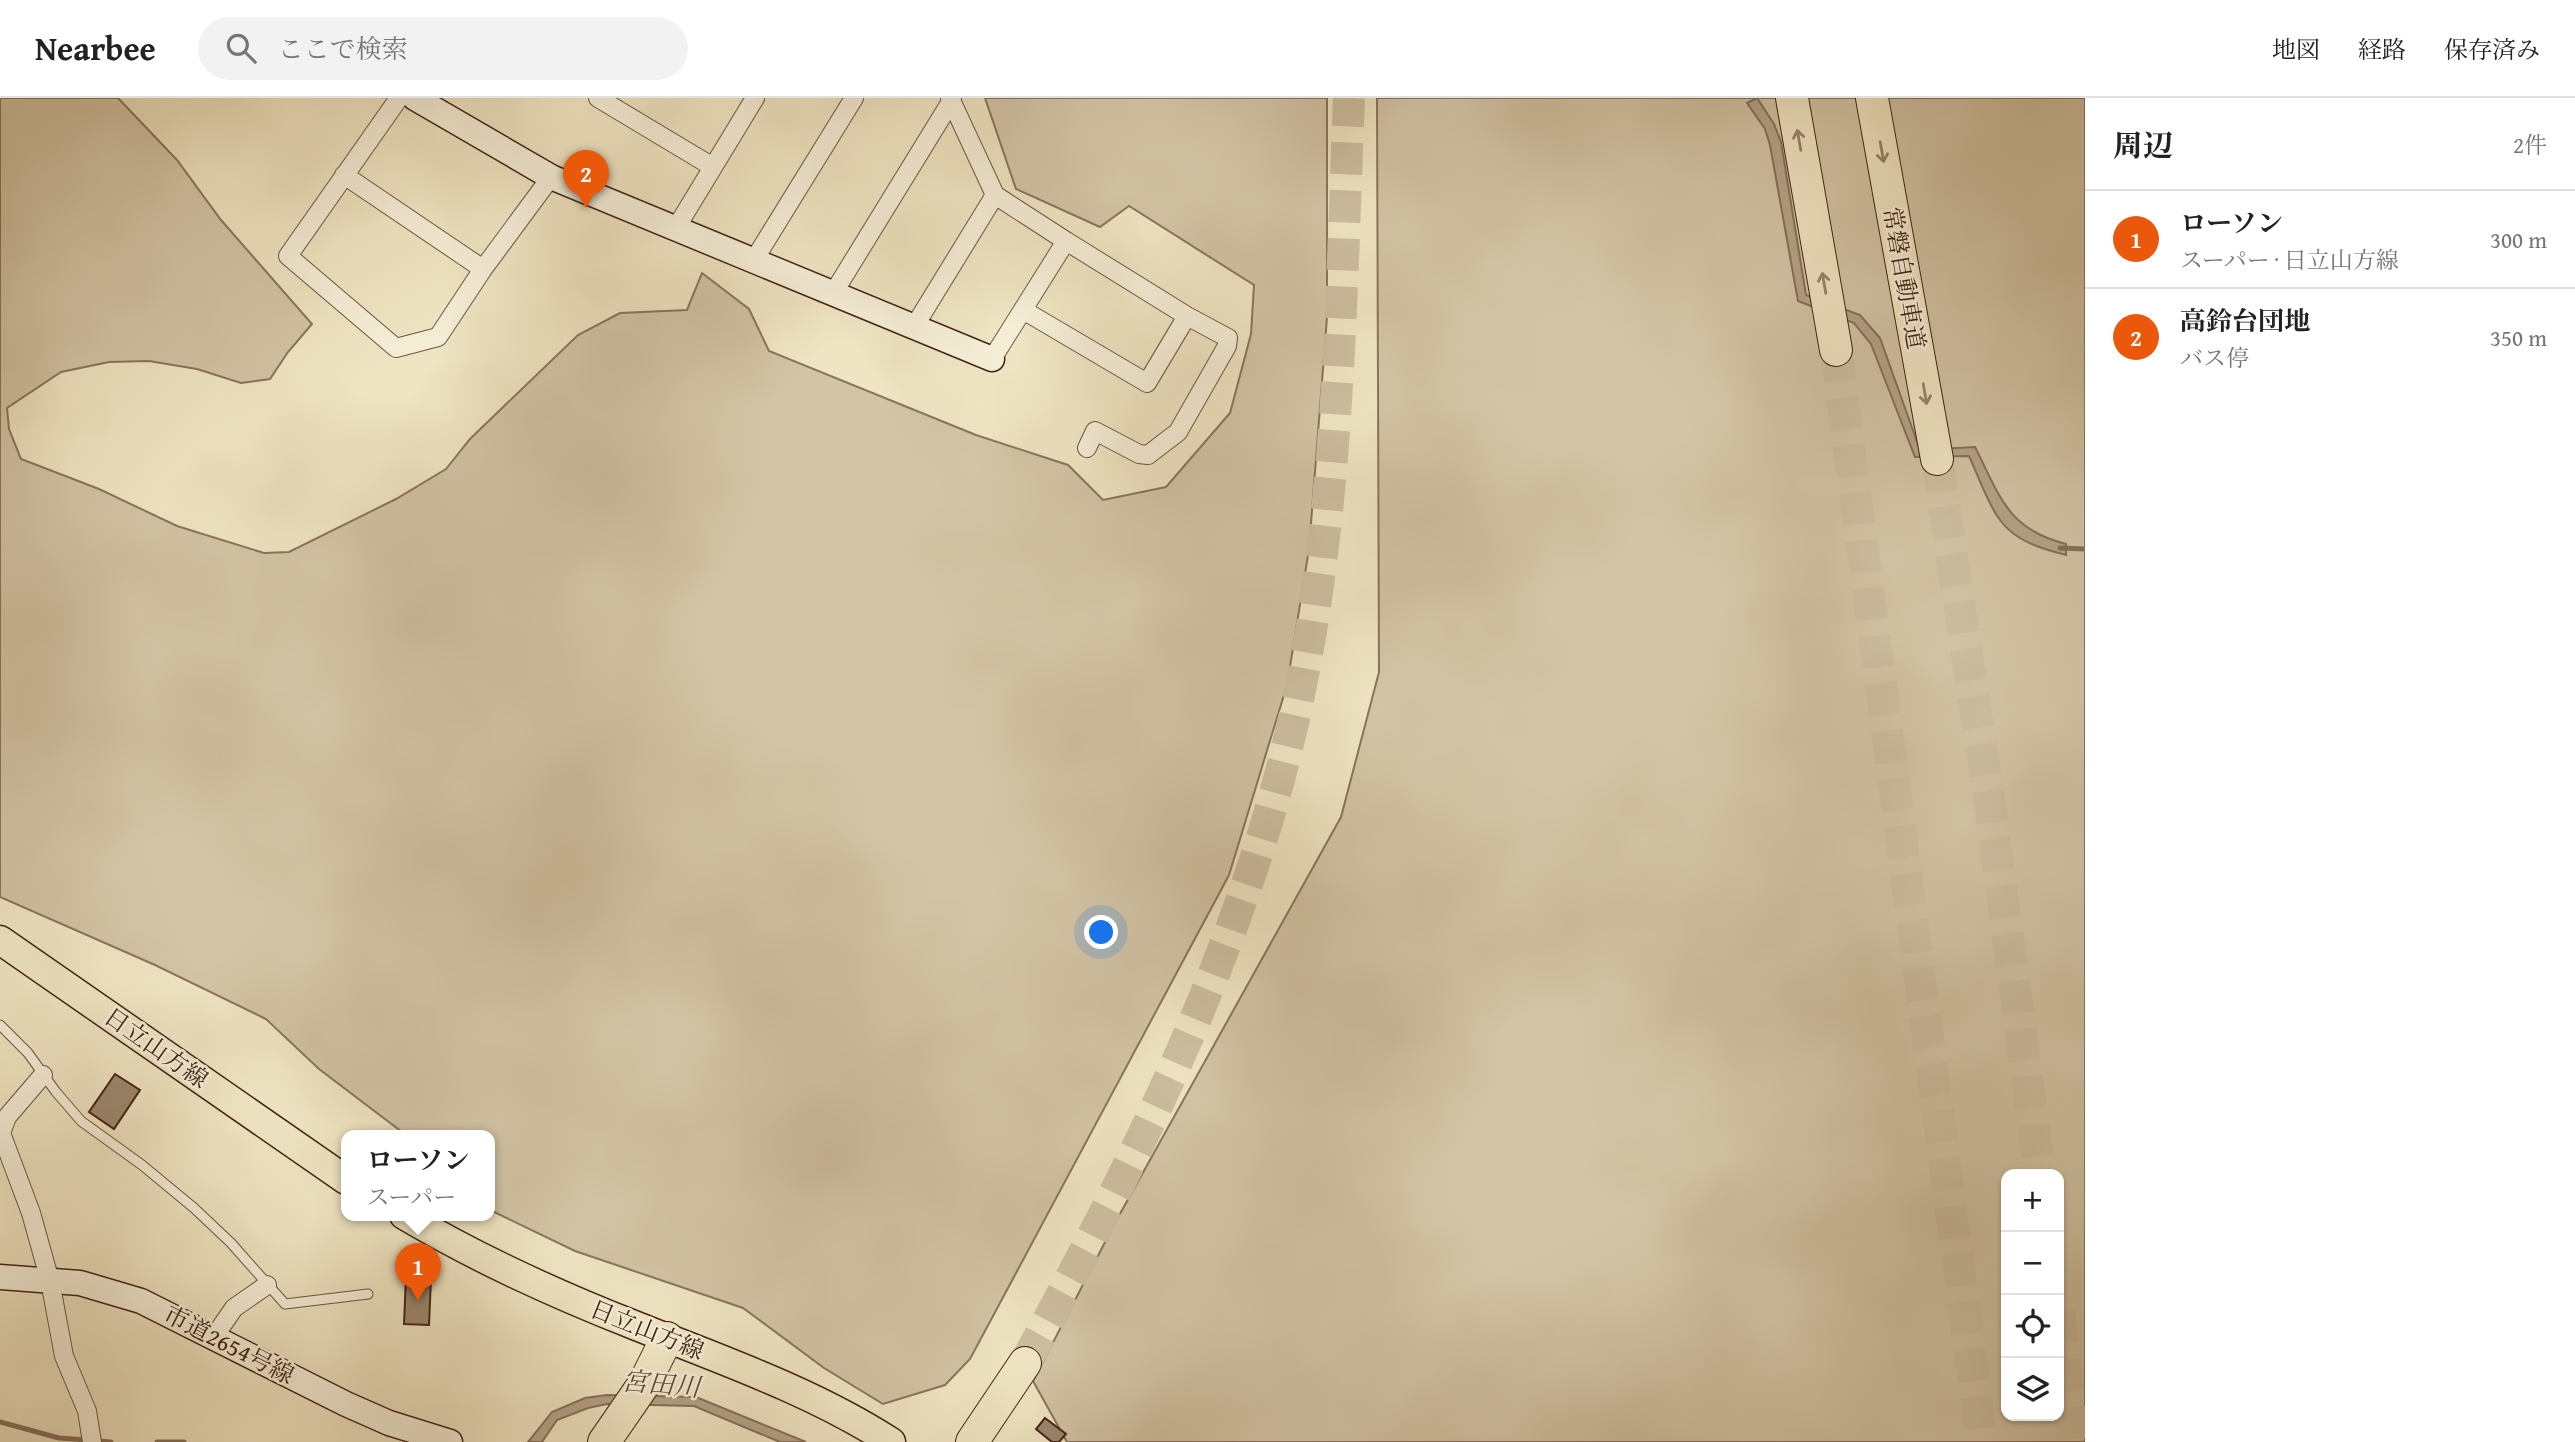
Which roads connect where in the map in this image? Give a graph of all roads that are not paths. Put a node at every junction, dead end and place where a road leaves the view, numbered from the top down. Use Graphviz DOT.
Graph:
graph roads {
  1 [pos="399,98"];
  2 [pos="415,98"];
  3 [pos="597,98"];
  4 [pos="755,98"];
  5 [pos="854,98"];
  6 [pos="1792,98"];
  7 [pos="1872,98"];
  8 [pos="951,99"];
  9 [pos="713,167"];
  10 [pos="344,176"];
  11 [pos="551,177"];
  12 [pos="995,195"];
  13 [pos="676,228"];
  14 [pos="1066,241"];
  15 [pos="754,260"];
  16 [pos="483,269"];
  17 [pos="834,292"];
  18 [pos="1023,310"];
  19 [pos="1187,316"];
  20 [pos="914,327"];
  21 [pos="1836,351"];
  22 [pos="992,359"];
  23 [pos="1087,447"];
  24 [pos="1937,459"];
  25 [pos="0,940"];
  26 [pos="0,1025"];
  27 [pos="43,1075"];
  28 [pos="341,1177"];
  29 [pos="415,1221"];
  30 [pos="0,1276"];
  31 [pos="51,1281"];
  32 [pos="267,1285"];
  33 [pos="368,1294"];
  34 [pos="214,1337"];
  35 [pos="667,1338"];
  36 [pos="1025,1363"];
  37 [pos="91,1434"];
  38 [pos="607,1438"];
  39 [pos="450,1442"];
  40 [pos="891,1442"];
  41 [pos="972,1442"];
  1 -- 10 [label="street"];
  2 -- 11 [label="street"];
  3 -- 9 [label="street"];
  4 -- 9 [label="street"];
  5 -- 15 [label="street"];
  21 -- 6 [label="highway, one-way"];
  7 -- 24 [label="highway, 常磐自動車道, one-way"];
  8 -- 12 [label="street"];
  8 -- 17 [label="street"];
  9 -- 13 [label="street"];
  10 -- 16 [label="street"];
  10 -- 16 [label="street"];
  11 -- 13 [label="street"];
  11 -- 16 [label="street"];
  12 -- 14 [label="street"];
  12 -- 20 [label="street"];
  13 -- 15 [label="street"];
  14 -- 18 [label="street"];
  14 -- 19 [label="street"];
  15 -- 17 [label="street"];
  17 -- 20 [label="street"];
  18 -- 19 [label="street"];
  18 -- 22 [label="street"];
  19 -- 23 [label="street"];
  20 -- 22 [label="street"];
  25 -- 28 [label="main road, 日立山方線"];
  26 -- 27 [label="lane"];
  27 -- 31 [label="street"];
  27 -- 32 [label="lane"];
  29 -- 35 [label="main road, 日立山方線"];
  30 -- 31 [label="street, 市道2654号線"];
  31 -- 34 [label="street, 市道2654号線"];
  31 -- 37 [label="street"];
  32 -- 33 [label="lane"];
  32 -- 34 [label="street"];
  34 -- 39 [label="street, 市道2654号線"];
  35 -- 38 [label="highway"];
  35 -- 40 [label="main road, 日立山方線"];
  36 -- 41 [label="highway"];
}
